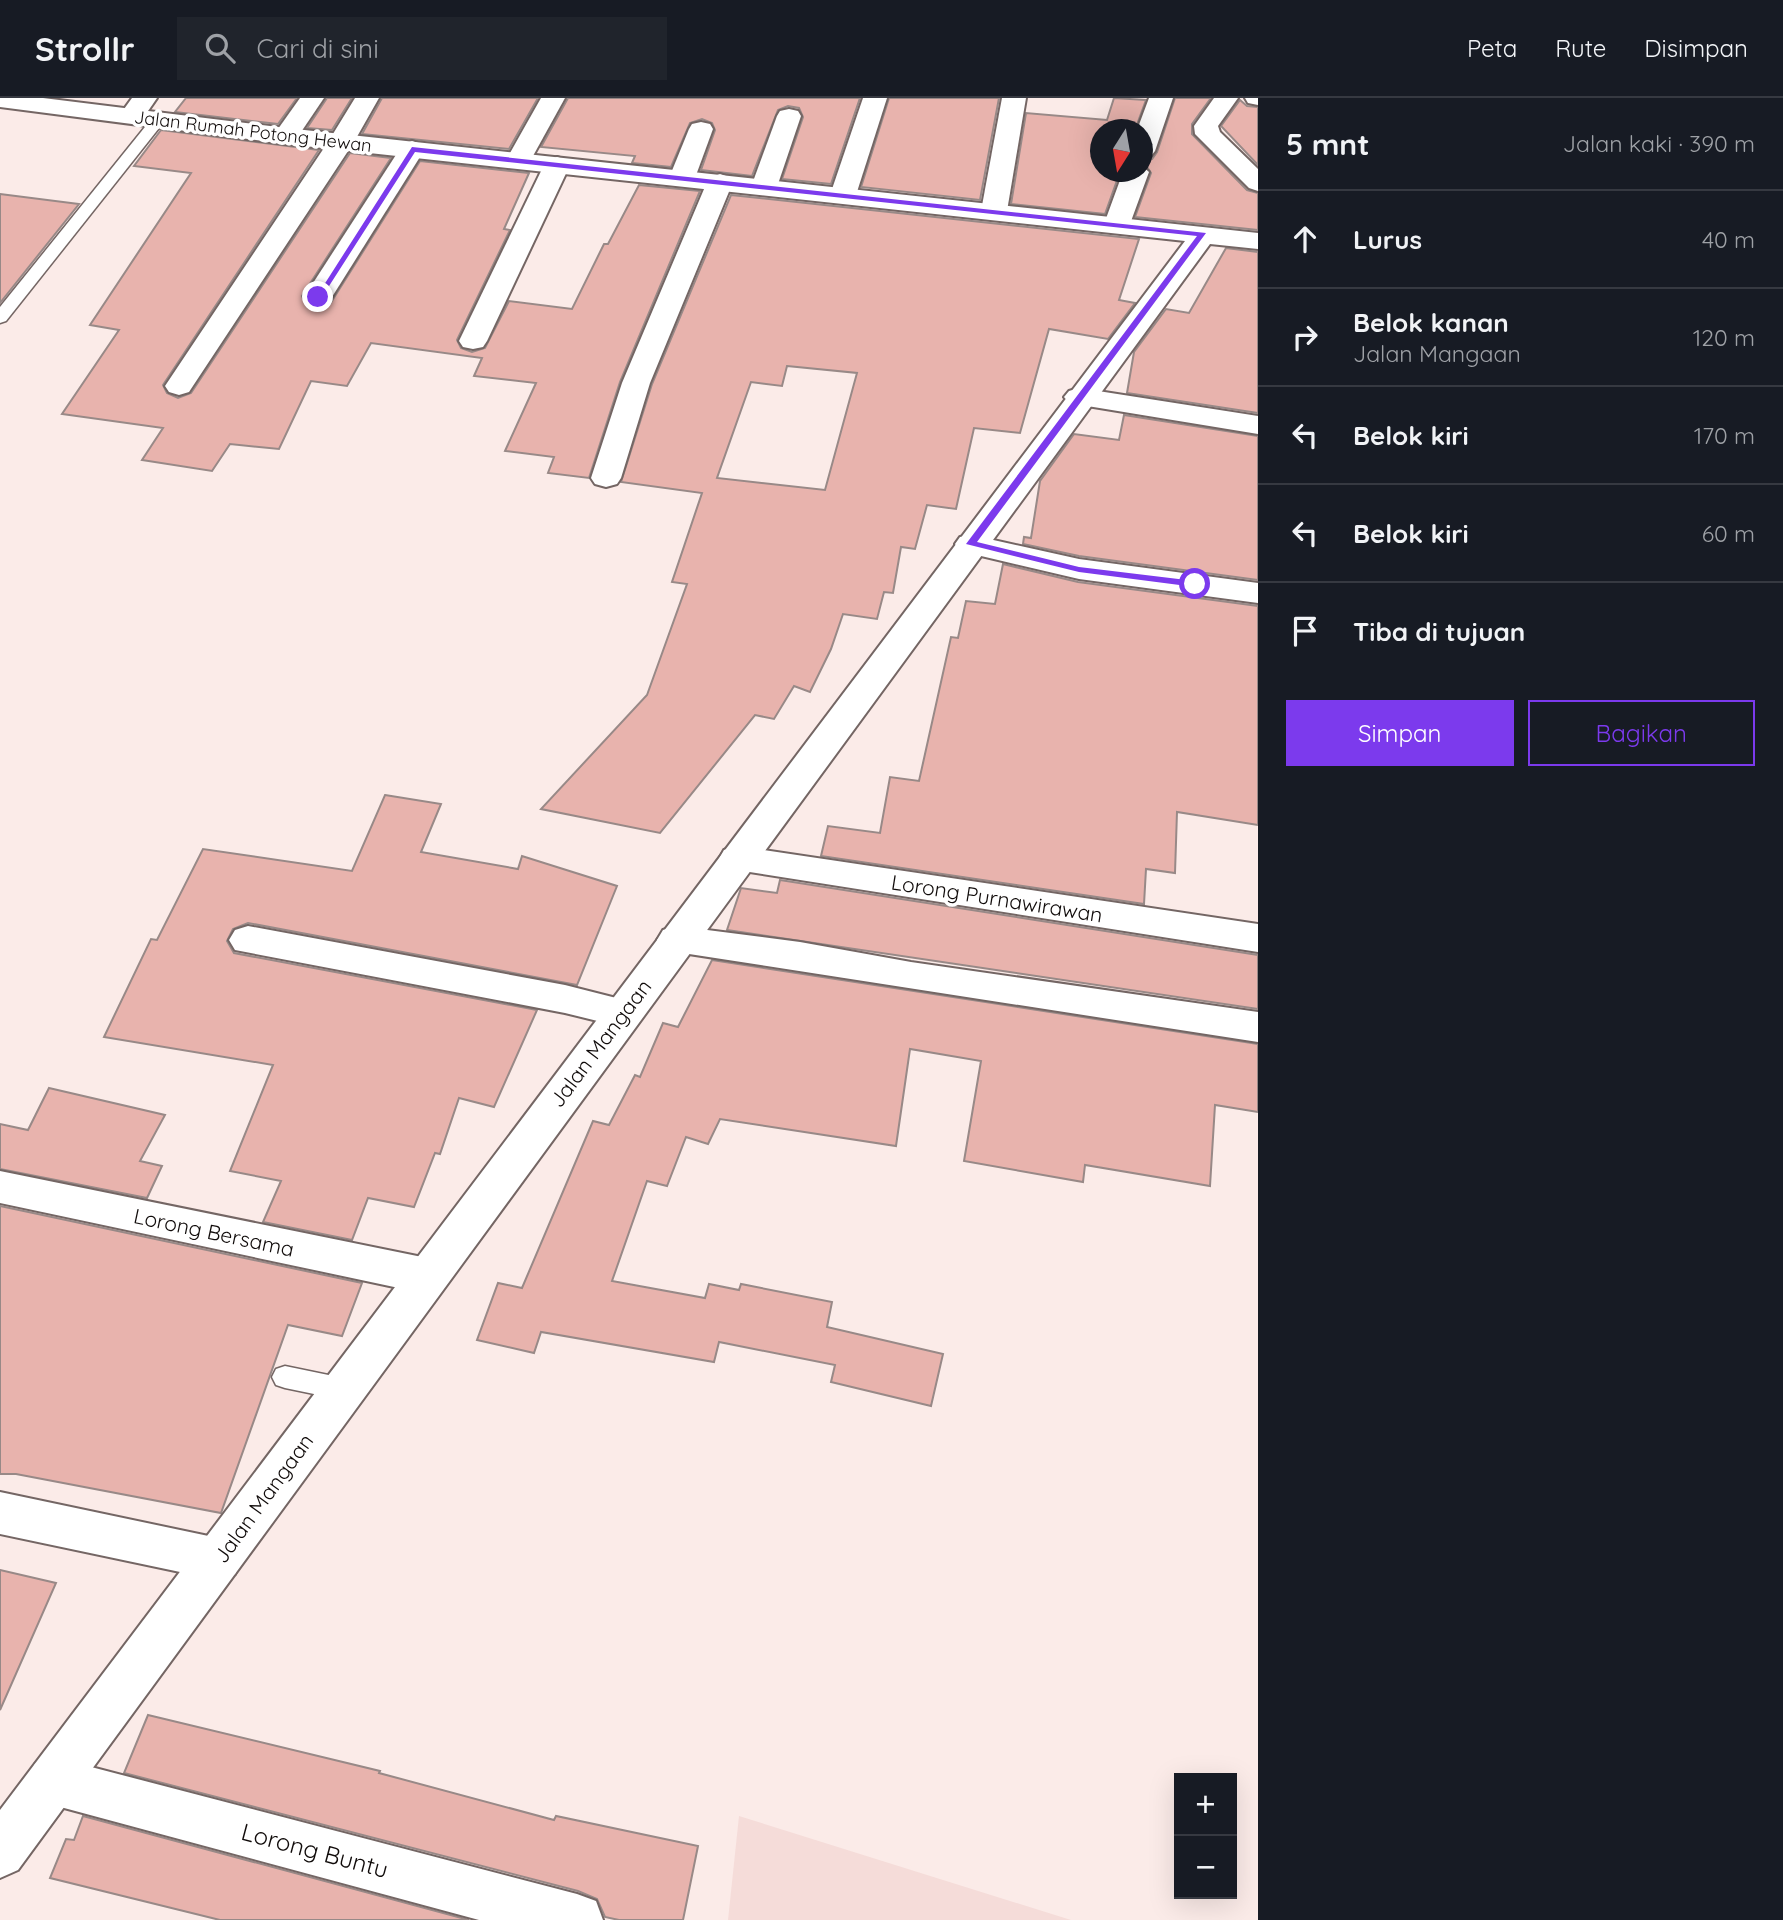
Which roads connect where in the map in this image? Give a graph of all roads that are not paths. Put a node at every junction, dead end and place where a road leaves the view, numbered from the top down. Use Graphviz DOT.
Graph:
graph roads {
  1 [pos="312,98"];
  2 [pos="367,98"];
  3 [pos="554,98"];
  4 [pos="876,98"];
  5 [pos="1014,98"];
  6 [pos="1161,98"];
  7 [pos="1227,98"];
  8 [pos="0,100"];
  9 [pos="145,111"];
  10 [pos="789,116"];
  11 [pos="1153,122"];
  12 [pos="701,128"];
  13 [pos="286,136"];
  14 [pos="341,142"];
  15 [pos="412,149"];
  16 [pos="519,160"];
  17 [pos="557,164"];
  18 [pos="682,178"];
  19 [pos="720,182"];
  20 [pos="1132,182"];
  21 [pos="1258,183"];
  22 [pos="764,187"];
  23 [pos="843,195"];
  24 [pos="994,211"];
  25 [pos="1117,224"];
  26 [pos="1203,235"];
  27 [pos="1258,241"];
  28 [pos="318,297"];
  29 [pos="0,318"];
  30 [pos="473,341"];
  31 [pos="179,386"];
  32 [pos="1079,397"];
  33 [pos="1258,425"];
  34 [pos="606,478"];
  35 [pos="971,544"];
  36 [pos="1258,593"];
  37 [pos="737,859"];
  38 [pos="1258,938"];
  39 [pos="248,940"];
  40 [pos="676,940"];
  41 [pos="622,1013"];
  42 [pos="1258,1027"];
  43 [pos="0,1187"];
  44 [pos="427,1276"];
  45 [pos="285,1377"];
  46 [pos="343,1389"];
  47 [pos="0,1513"];
  48 [pos="218,1559"];
  49 [pos="53,1781"];
  50 [pos="0,1852"];
  51 [pos="577,1920"];
  1 -- 13 [label="street"];
  2 -- 14 [label="street"];
  3 -- 16 [label="street"];
  4 -- 23 [label="street"];
  5 -- 24 [label="street"];
  6 -- 11 [label="street"];
  7 -- 21 [label="street"];
  8 -- 9 [label="street, Jalan Rumah Potong Hewan"];
  9 -- 13 [label="street, Jalan Rumah Potong Hewan"];
  9 -- 29 [label="lane"];
  10 -- 22 [label="street"];
  12 -- 18 [label="street"];
  13 -- 14 [label="street, Jalan Rumah Potong Hewan"];
  14 -- 15 [label="street, Jalan Rumah Potong Hewan"];
  14 -- 31 [label="street"];
  15 -- 16 [label="street, Jalan Rumah Potong Hewan"];
  15 -- 28 [label="street"];
  16 -- 17 [label="street, Jalan Rumah Potong Hewan"];
  17 -- 18 [label="street, Jalan Rumah Potong Hewan"];
  17 -- 30 [label="street"];
  18 -- 19 [label="street, Jalan Rumah Potong Hewan"];
  19 -- 22 [label="street, Jalan Rumah Potong Hewan"];
  19 -- 34 [label="street"];
  20 -- 25 [label="street"];
  22 -- 23 [label="street, Jalan Rumah Potong Hewan"];
  23 -- 24 [label="street, Jalan Rumah Potong Hewan"];
  24 -- 25 [label="street, Jalan Rumah Potong Hewan"];
  25 -- 26 [label="street, Jalan Rumah Potong Hewan"];
  26 -- 27 [label="street, Jalan Rumah Potong Hewan"];
  26 -- 32 [label="street, Jalan Mangaan"];
  32 -- 33 [label="street"];
  32 -- 35 [label="street, Jalan Mangaan"];
  35 -- 36 [label="street"];
  35 -- 37 [label="street, Jalan Mangaan"];
  37 -- 38 [label="street, Lorong Purnawirawan"];
  37 -- 40 [label="street, Jalan Mangaan"];
  39 -- 41 [label="street"];
  40 -- 41 [label="street, Jalan Mangaan"];
  40 -- 42 [label="street"];
  41 -- 44 [label="street, Jalan Mangaan"];
  43 -- 44 [label="street, Lorong Bersama"];
  44 -- 46 [label="street, Jalan Mangaan"];
  45 -- 46 [label="lane"];
  46 -- 48 [label="street, Jalan Mangaan"];
  47 -- 48 [label="street"];
  48 -- 49 [label="street, Jalan Mangaan"];
  49 -- 50 [label="street, Jalan Mangaan"];
  49 -- 51 [label="street, Lorong Buntu"];
}
